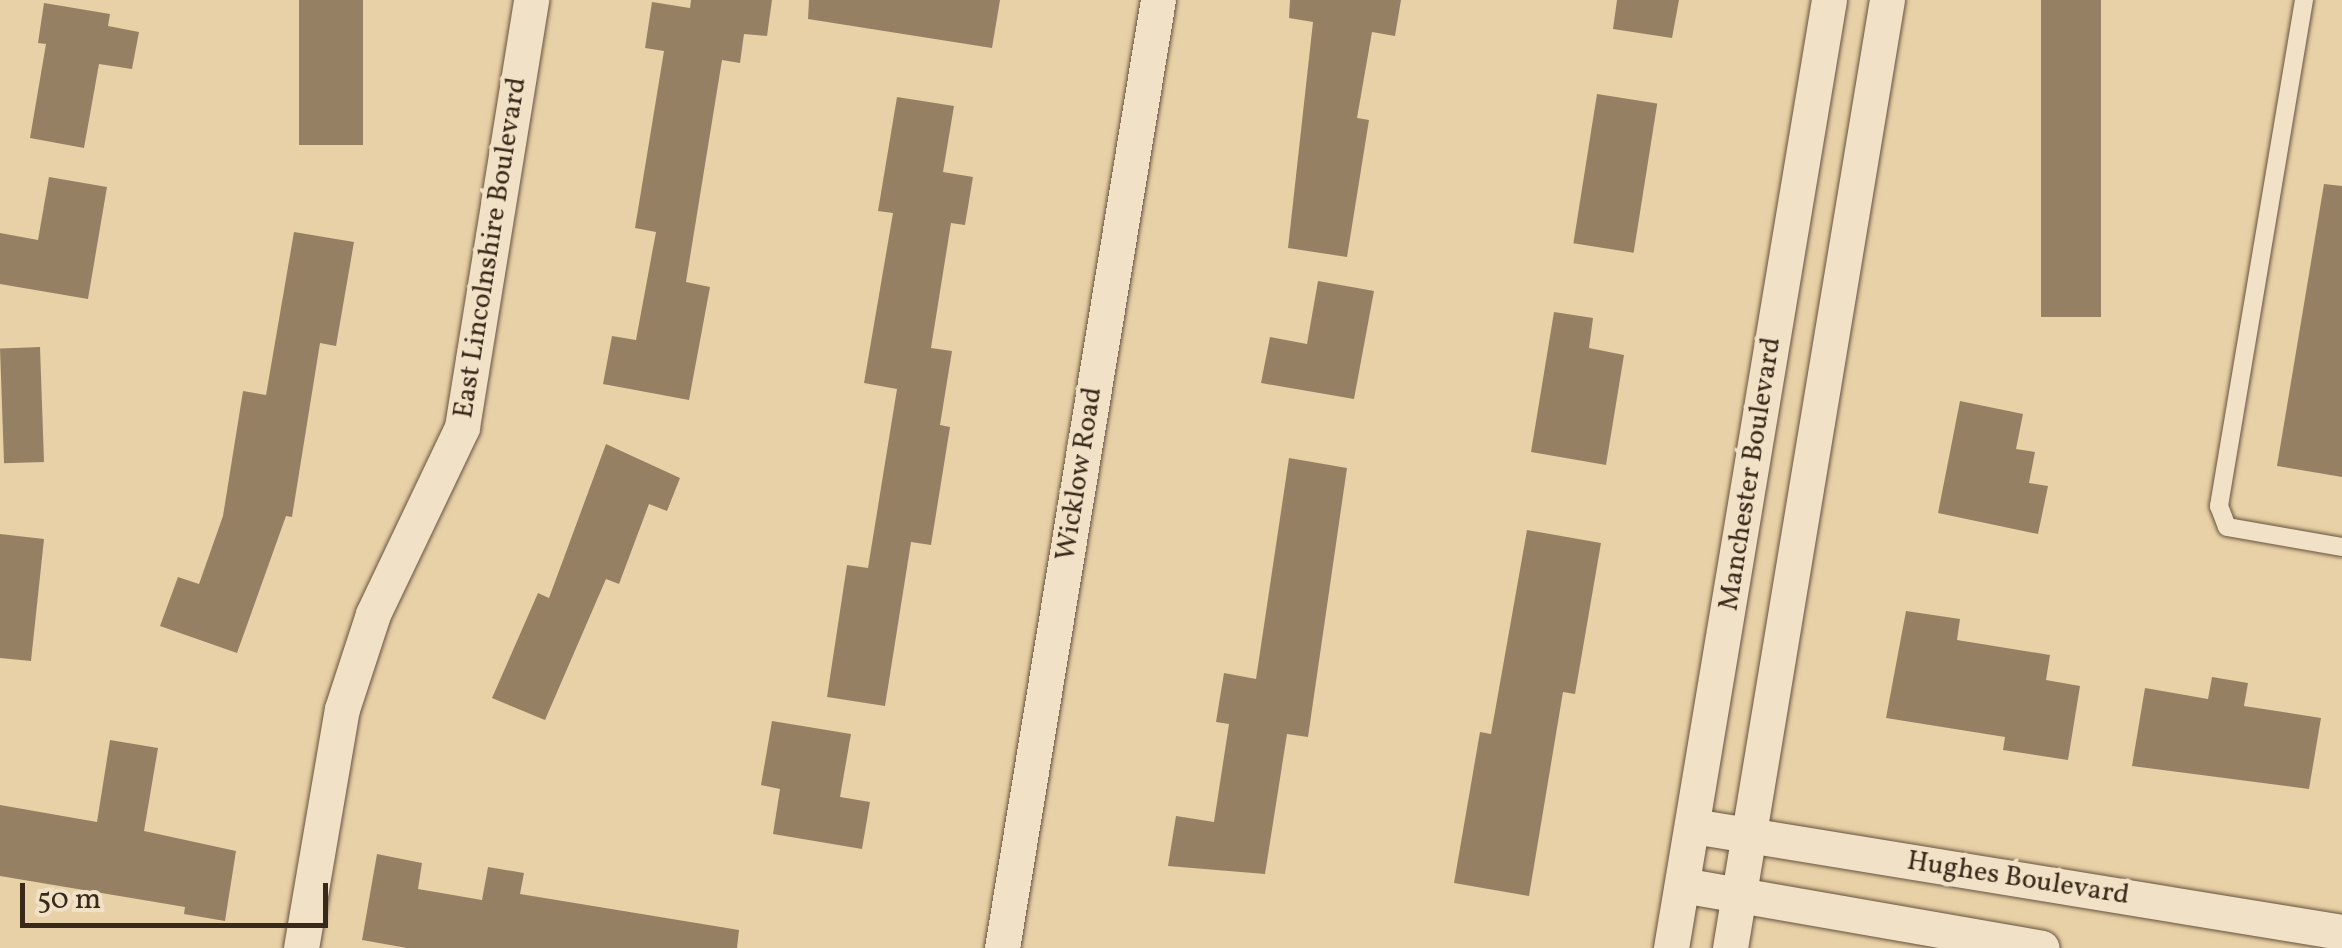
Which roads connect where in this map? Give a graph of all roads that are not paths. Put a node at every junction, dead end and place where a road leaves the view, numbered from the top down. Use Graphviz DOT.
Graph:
graph roads {
  1 [pos="531,0"];
  2 [pos="1158,0"];
  3 [pos="1829,0"];
  4 [pos="1888,0"];
  5 [pos="2304,0"];
  6 [pos="2342,547"];
  7 [pos="1693,826"];
  8 [pos="1748,835"];
  9 [pos="1682,884"];
  10 [pos="1739,894"];
  11 [pos="2342,932"];
  12 [pos="302,948"];
  13 [pos="1002,948"];
  14 [pos="1672,948"];
  15 [pos="1730,948"];
  16 [pos="2042,948"];
  1 -- 12 [label="street, East Lincolnshire Boulevard"];
  2 -- 13 [label="street, Wicklow Road"];
  3 -- 7 [label="street, Manchester Boulevard"];
  4 -- 8 [label="street, Manchester Boulevard"];
  5 -- 6 [label="lane"];
  7 -- 8 [label="street, Hughes Boulevard"];
  7 -- 9 [label="street, Manchester Boulevard"];
  8 -- 10 [label="street, Manchester Boulevard"];
  8 -- 11 [label="street, Hughes Boulevard"];
  9 -- 10 [label="street"];
  9 -- 14 [label="street, Manchester Boulevard"];
  10 -- 15 [label="street, Manchester Boulevard"];
  10 -- 16 [label="street"];
}
